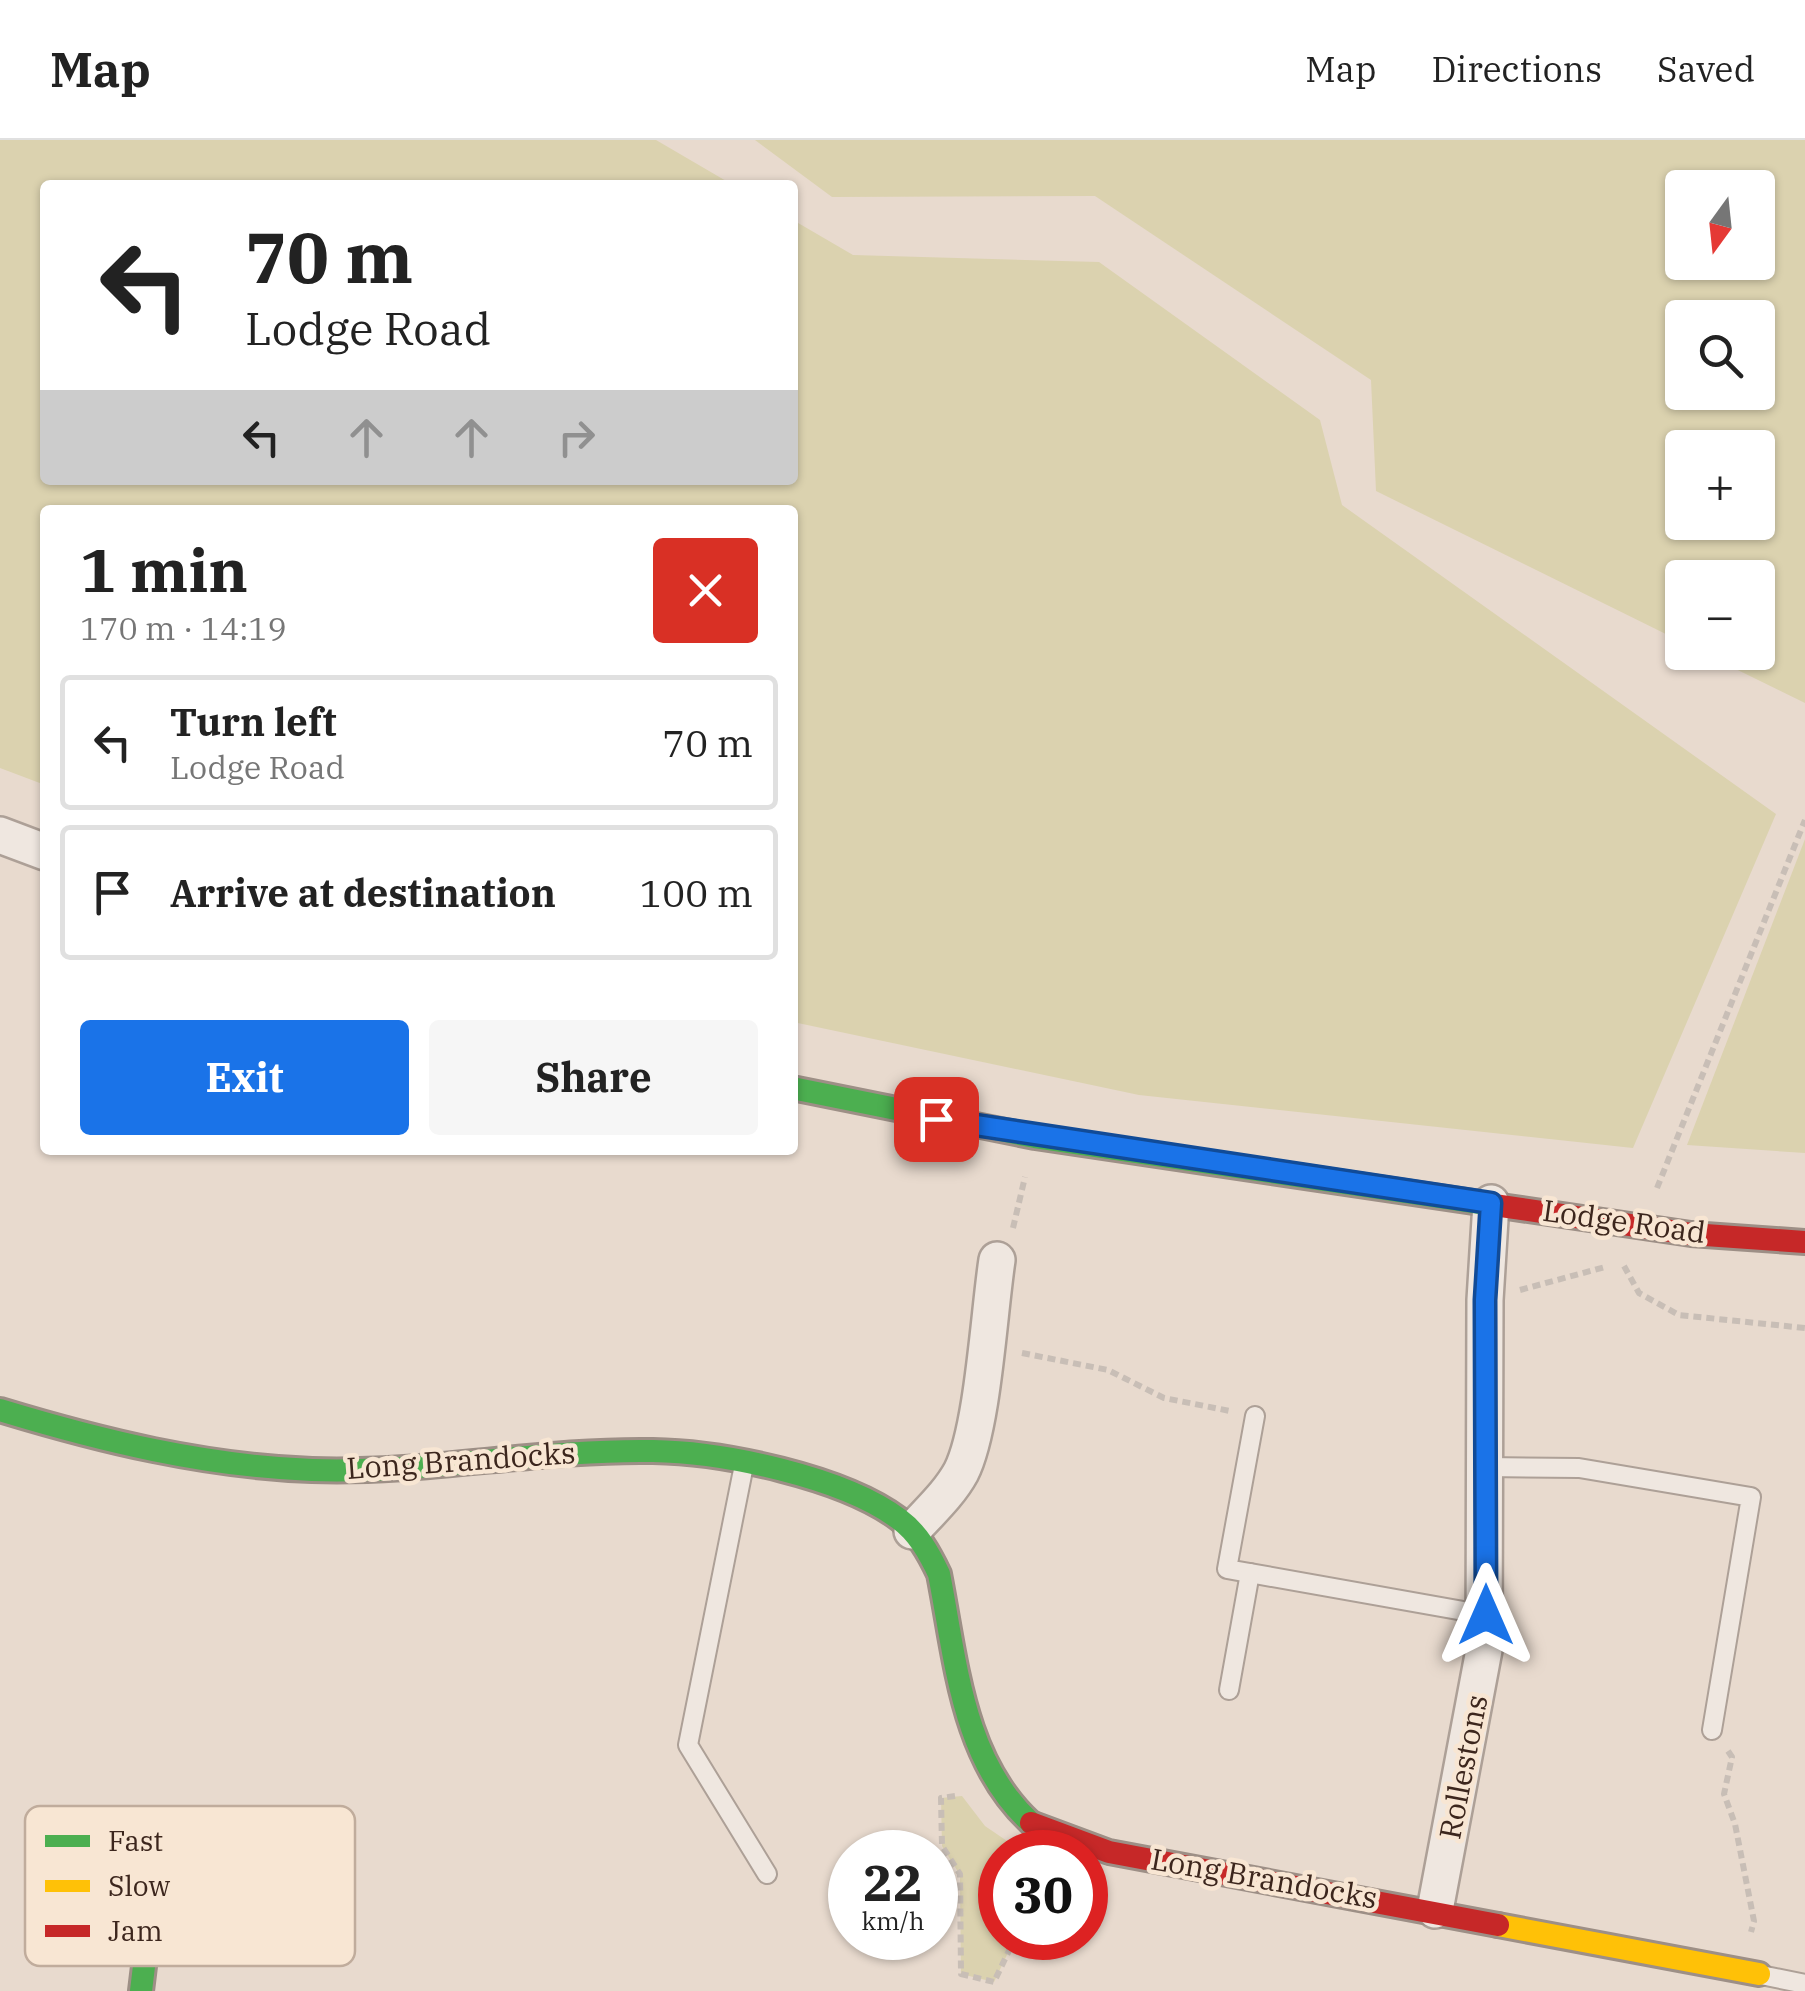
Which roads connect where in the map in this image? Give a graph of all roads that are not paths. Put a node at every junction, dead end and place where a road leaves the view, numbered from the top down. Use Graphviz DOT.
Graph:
graph roads {
  1 [pos="0,835"];
  2 [pos="40,850"];
  3 [pos="798,1089"];
  4 [pos="1491,1203"];
  5 [pos="1805,1242"];
  6 [pos="997,1260"];
  7 [pos="0,1410"];
  8 [pos="1255,1416"];
  9 [pos="744,1464"];
  10 [pos="1486,1467"];
  11 [pos="912,1531"];
  12 [pos="1250,1573"];
  13 [pos="1486,1615"];
  14 [pos="1228,1690"];
  15 [pos="1712,1730"];
  16 [pos="767,1874"];
  17 [pos="1435,1910"];
  18 [pos="144,1966"];
  19 [pos="1750,1973"];
  20 [pos="1805,1984"];
  21 [pos="141,1991"];
  1 -- 2 [label="street"];
  3 -- 4 [label="street, Lodge Road"];
  4 -- 5 [label="street, Lodge Road"];
  4 -- 10 [label="street, Rollestons"];
  6 -- 11 [label="street"];
  7 -- 9 [label="street, Long Brandocks"];
  8 -- 12 [label="lane"];
  9 -- 11 [label="street, Long Brandocks"];
  9 -- 16 [label="lane"];
  10 -- 13 [label="street, Rollestons"];
  10 -- 15 [label="lane"];
  11 -- 17 [label="street, Long Brandocks"];
  12 -- 13 [label="lane"];
  12 -- 14 [label="lane"];
  13 -- 17 [label="street, Rollestons"];
  17 -- 19 [label="street, Long Brandocks"];
  18 -- 21 [label="street"];
  19 -- 20 [label="lane"];
}
